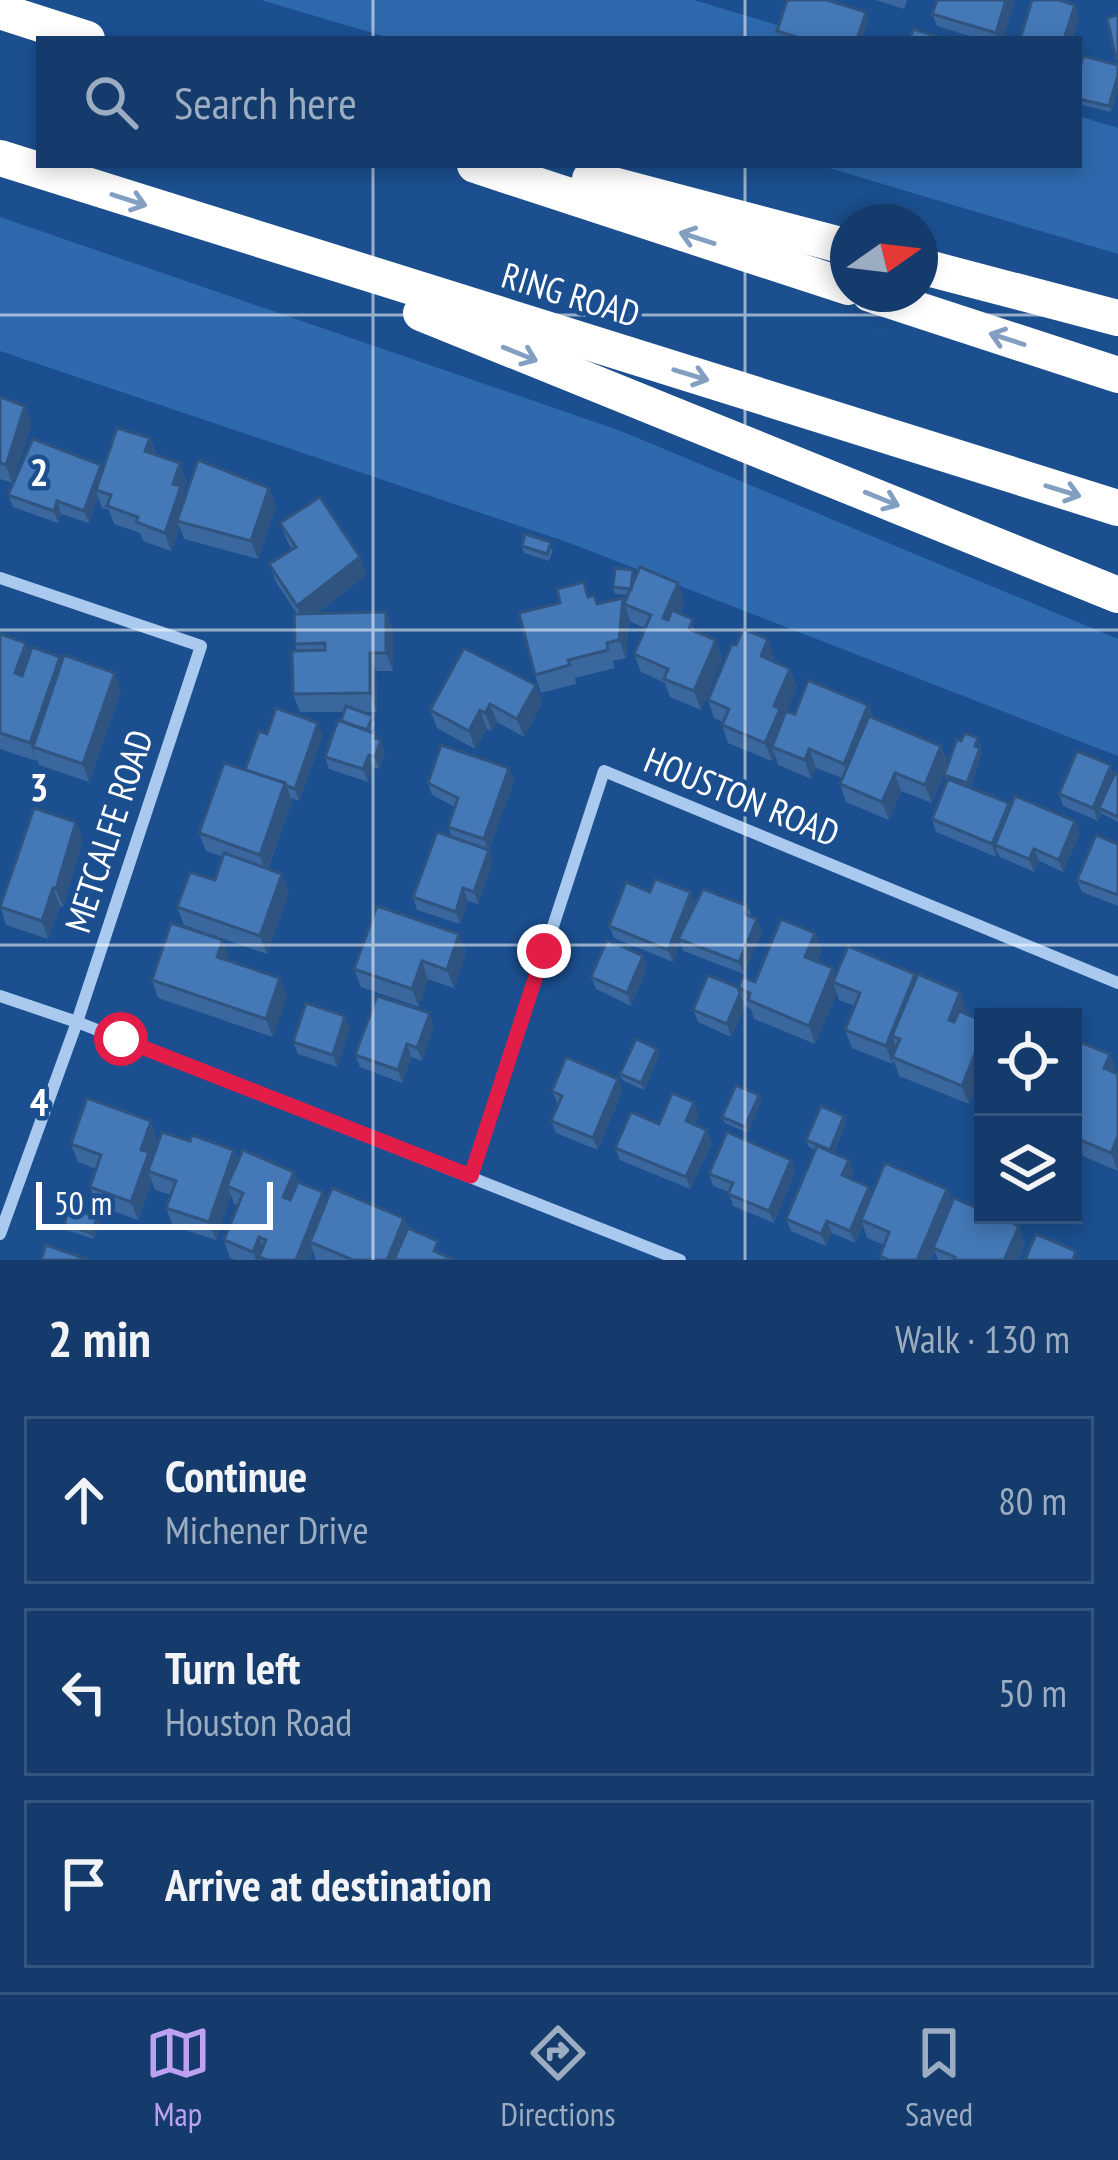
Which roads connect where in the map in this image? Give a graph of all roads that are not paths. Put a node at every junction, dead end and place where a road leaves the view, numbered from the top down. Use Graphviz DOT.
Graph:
graph roads {
  1 [pos="0,11"];
  2 [pos="78,36"];
  3 [pos="0,158"];
  4 [pos="484,168"];
  5 [pos="548,168"];
  6 [pos="178,216"];
  7 [pos="830,242"];
  8 [pos="938,271"];
  9 [pos="830,281"];
  10 [pos="925,312"];
  11 [pos="1118,318"];
  12 [pos="1118,375"];
  13 [pos="1118,508"];
  14 [pos="0,578"];
  15 [pos="1118,595"];
  16 [pos="1118,983"];
  17 [pos="0,996"];
  18 [pos="77,1022"];
  19 [pos="471,1176"];
  20 [pos="0,1234"];
  21 [pos="680,1260"];
  1 -- 2 [label="highway"];
  3 -- 6 [label="highway, RING ROAD, one-way"];
  9 -- 4 [label="highway, one-way"];
  5 -- 7 [label="highway"];
  6 -- 13 [label="highway, RING ROAD, one-way"];
  6 -- 15 [label="highway, one-way"];
  8 -- 11 [label="highway"];
  12 -- 10 [label="highway, one-way"];
  14 -- 18 [label="street, METCALFE ROAD"];
  16 -- 19 [label="street, HOUSTON ROAD"];
  17 -- 18 [label="street"];
  18 -- 19 [label="street"];
  18 -- 20 [label="street, METCALFE ROAD"];
  19 -- 21 [label="street"];
}
